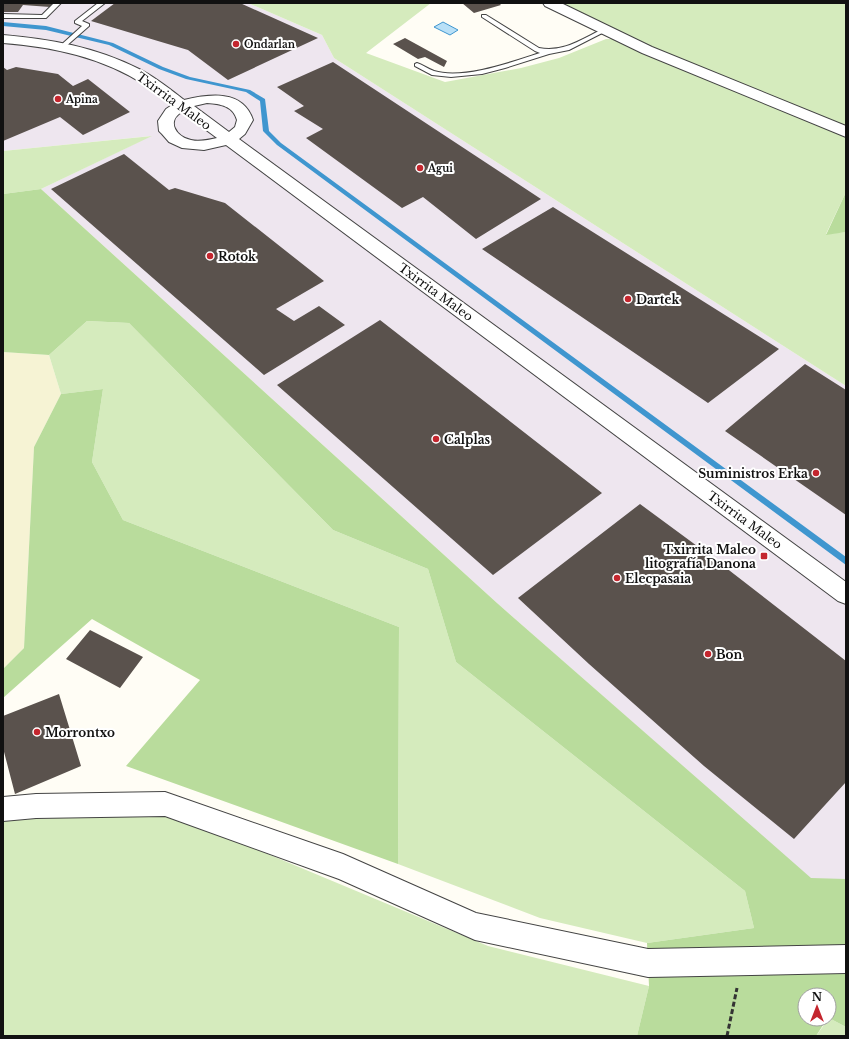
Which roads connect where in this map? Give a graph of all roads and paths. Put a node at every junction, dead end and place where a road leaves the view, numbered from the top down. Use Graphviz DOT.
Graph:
graph roads {
  1 [pos="58,3"];
  2 [pos="102,3"];
  3 [pos="550,3"];
  4 [pos="3,16"];
  5 [pos="484,16"];
  6 [pos="605,30"];
  7 [pos="3,40"];
  8 [pos="67,43"];
  9 [pos="548,52"];
  10 [pos="417,65"];
  11 [pos="182,105"];
  12 [pos="846,132"];
  13 [pos="228,139"];
  14 [pos="846,594"];
  15 [pos="3,809"];
  16 [pos="846,959"];
  17 [pos="744,961"];
  18 [pos="726,1036"];
  1 -- 4 [label="lane"];
  2 -- 8 [label="lane"];
  3 -- 6 [label="street"];
  5 -- 9 [label="lane"];
  6 -- 9 [label="lane"];
  6 -- 12 [label="street"];
  7 -- 8 [label="street, Txirrita Maleo"];
  8 -- 11 [label="street, Txirrita Maleo"];
  9 -- 10 [label="lane"];
  11 -- 13 [label="street, Txirrita Maleo"];
  11 -- 13 [label="street"];
  11 -- 13 [label="street"];
  13 -- 14 [label="street, Txirrita Maleo"];
  15 -- 17 [label="street"];
  16 -- 17 [label="street"];
  17 -- 18 [label="path"];
}
